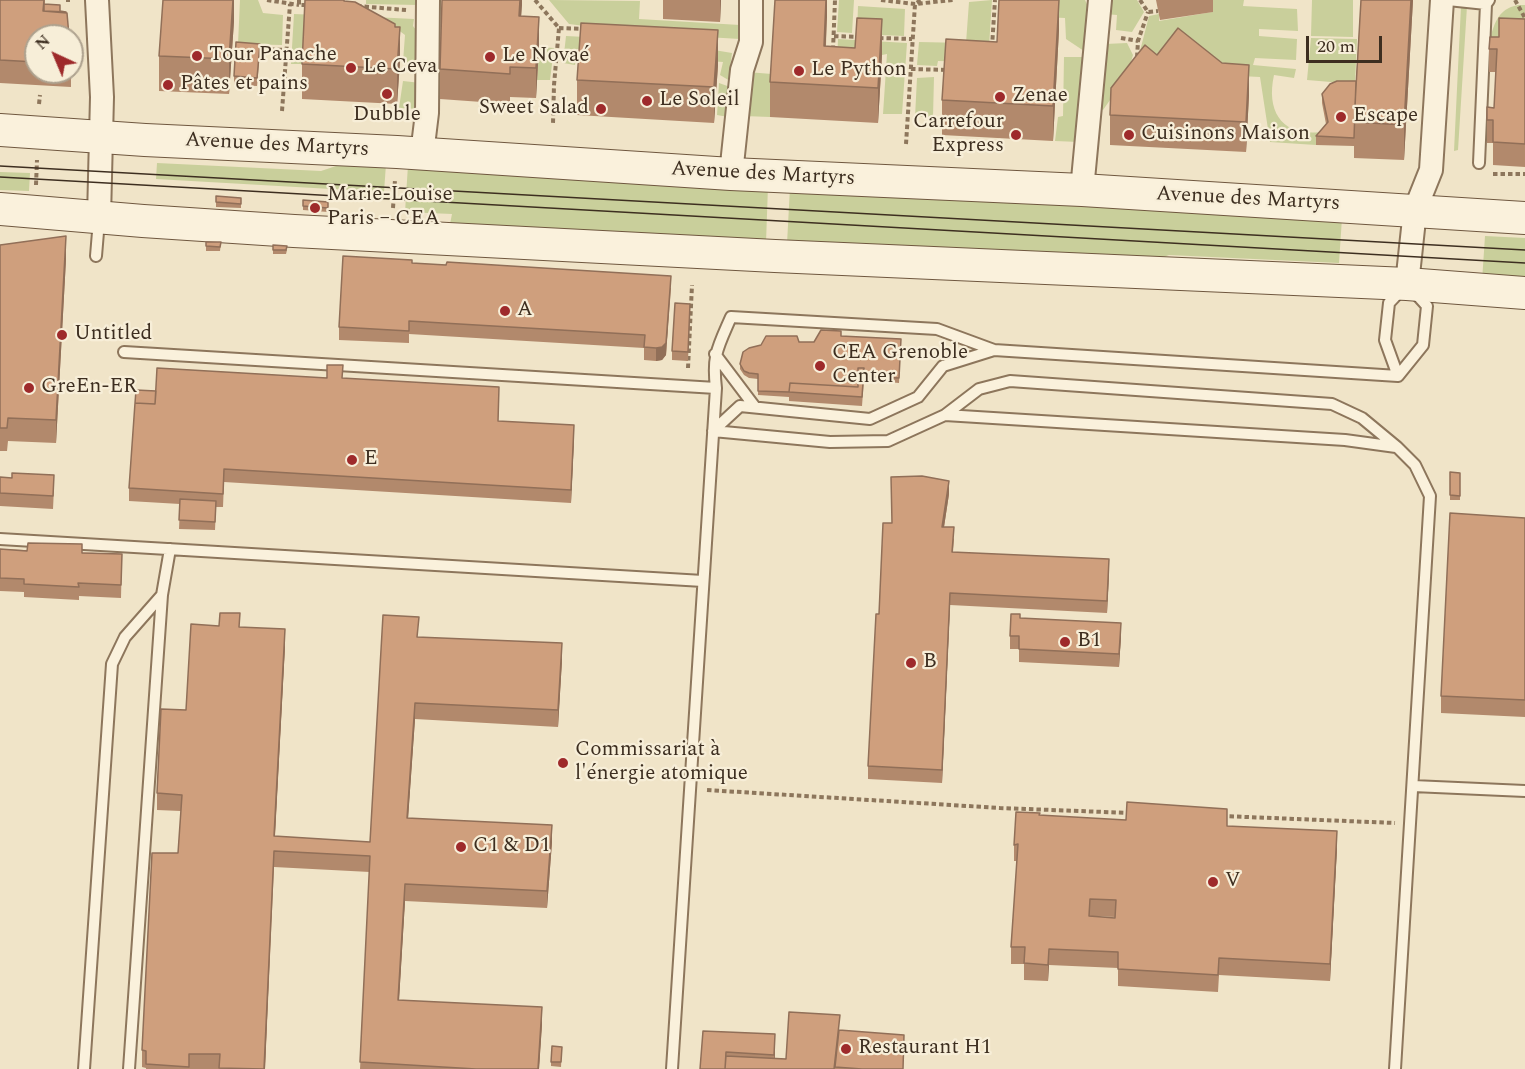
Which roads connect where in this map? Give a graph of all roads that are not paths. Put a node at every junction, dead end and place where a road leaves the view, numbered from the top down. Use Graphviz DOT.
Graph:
graph roads {
  1 [pos="97,0"];
  2 [pos="751,0"];
  3 [pos="1100,0"];
  4 [pos="1442,0"];
  5 [pos="1448,0"];
  6 [pos="1487,2"];
  7 [pos="428,6"];
  8 [pos="0,130"];
  9 [pos="101,136"];
  10 [pos="422,154"];
  11 [pos="1479,163"];
  12 [pos="731,174"];
  13 [pos="1082,190"];
  14 [pos="0,209"];
  15 [pos="1414,210"];
  16 [pos="99,217"];
  17 [pos="1525,218"];
  18 [pos="96,256"];
  19 [pos="1407,284"];
  20 [pos="1525,293"];
  21 [pos="994,350"];
  22 [pos="124,352"];
  23 [pos="715,354"];
  24 [pos="1398,376"];
  25 [pos="716,388"];
  26 [pos="755,407"];
  27 [pos="945,415"];
  28 [pos="713,431"];
  29 [pos="1397,447"];
  30 [pos="0,539"];
  31 [pos="170,549"];
  32 [pos="703,581"];
  33 [pos="162,595"];
  34 [pos="1413,786"];
  35 [pos="1525,791"];
  36 [pos="84,1069"];
  37 [pos="129,1069"];
  38 [pos="672,1069"];
  39 [pos="1395,1069"];
  1 -- 9 [label="street"];
  2 -- 12 [label="street"];
  3 -- 13 [label="street"];
  4 -- 15 [label="street"];
  5 -- 6 [label="lane"];
  6 -- 11 [label="lane"];
  7 -- 10 [label="street"];
  8 -- 9 [label="main road, Avenue des Martyrs"];
  9 -- 10 [label="main road, Avenue des Martyrs"];
  9 -- 16 [label="street"];
  10 -- 12 [label="main road, Avenue des Martyrs"];
  12 -- 13 [label="main road, Avenue des Martyrs"];
  13 -- 15 [label="main road, Avenue des Martyrs"];
  14 -- 16 [label="main road"];
  15 -- 17 [label="main road, Avenue des Martyrs"];
  15 -- 19 [label="street"];
  16 -- 18 [label="lane"];
  16 -- 19 [label="main road"];
  19 -- 20 [label="main road"];
  19 -- 24 [label="lane"];
  19 -- 24 [label="lane"];
  21 -- 23 [label="lane"];
  21 -- 24 [label="lane"];
  21 -- 26 [label="lane"];
  22 -- 25 [label="lane"];
  23 -- 25 [label="lane"];
  23 -- 26 [label="lane"];
  25 -- 28 [label="lane"];
  26 -- 28 [label="lane"];
  27 -- 28 [label="lane"];
  27 -- 29 [label="lane"];
  27 -- 29 [label="lane"];
  28 -- 32 [label="lane"];
  29 -- 34 [label="lane"];
  30 -- 31 [label="lane"];
  31 -- 32 [label="lane"];
  31 -- 33 [label="lane"];
  32 -- 38 [label="lane"];
  33 -- 36 [label="lane"];
  33 -- 37 [label="lane"];
  34 -- 35 [label="lane"];
  34 -- 39 [label="lane"];
}
